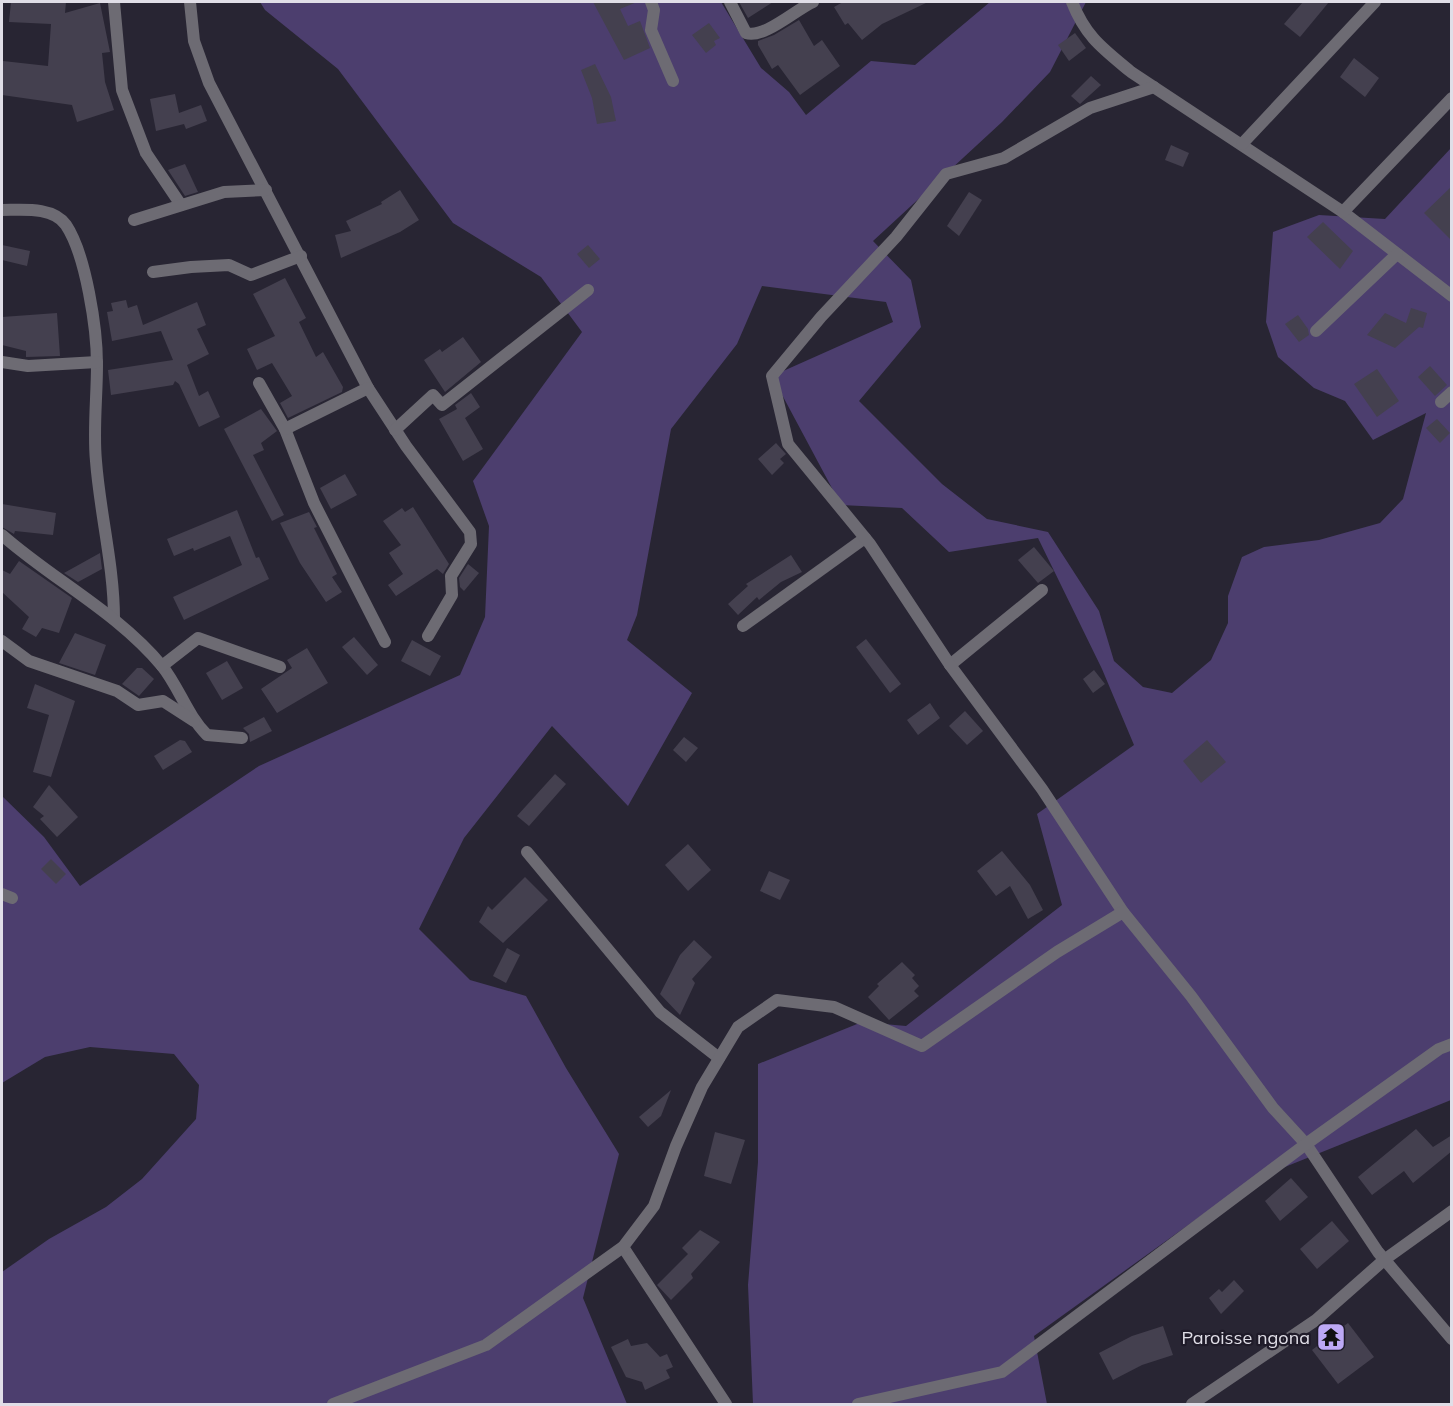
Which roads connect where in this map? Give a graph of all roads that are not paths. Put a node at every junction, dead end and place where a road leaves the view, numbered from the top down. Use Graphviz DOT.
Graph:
graph roads {
  1 [pos="114,2"];
  2 [pos="190,2"];
  3 [pos="651,2"];
  4 [pos="729,2"];
  5 [pos="813,2"];
  6 [pos="1072,2"];
  7 [pos="1375,2"];
  8 [pos="673,81"];
  9 [pos="1154,87"];
  10 [pos="1452,98"];
  11 [pos="1242,144"];
  12 [pos="266,190"];
  13 [pos="181,205"];
  14 [pos="2,210"];
  15 [pos="1343,212"];
  16 [pos="134,220"];
  17 [pos="1396,254"];
  18 [pos="301,256"];
  19 [pos="153,272"];
  20 [pos="588,290"];
  21 [pos="1452,296"];
  22 [pos="1316,331"];
  23 [pos="2,362"];
  24 [pos="97,362"];
  25 [pos="260,384"];
  26 [pos="368,388"];
  27 [pos="1452,392"];
  28 [pos="1441,402"];
  29 [pos="285,429"];
  30 [pos="395,430"];
  31 [pos="2,535"];
  32 [pos="865,538"];
  33 [pos="1042,590"];
  34 [pos="114,619"];
  35 [pos="743,626"];
  36 [pos="428,636"];
  37 [pos="2,641"];
  38 [pos="385,642"];
  39 [pos="950,665"];
  40 [pos="162,666"];
  41 [pos="280,667"];
  42 [pos="197,723"];
  43 [pos="242,738"];
  44 [pos="527,852"];
  45 [pos="1123,912"];
  46 [pos="1452,1044"];
  47 [pos="719,1058"];
  48 [pos="1306,1144"];
  49 [pos="1452,1211"];
  50 [pos="623,1247"];
  51 [pos="1384,1260"];
  52 [pos="1452,1339"];
  53 [pos="333,1404"];
  54 [pos="726,1404"];
  55 [pos="858,1404"];
  56 [pos="1192,1404"];
  1 -- 13 [label="street"];
  2 -- 12 [label="street"];
  3 -- 8 [label="street"];
  4 -- 5 [label="street"];
  6 -- 9 [label="street"];
  7 -- 11 [label="street"];
  9 -- 11 [label="street"];
  9 -- 32 [label="street"];
  10 -- 15 [label="street"];
  11 -- 15 [label="street"];
  12 -- 13 [label="street"];
  12 -- 18 [label="street"];
  13 -- 16 [label="street"];
  14 -- 24 [label="street"];
  15 -- 17 [label="street"];
  17 -- 21 [label="street"];
  17 -- 22 [label="street"];
  18 -- 19 [label="street"];
  18 -- 26 [label="street"];
  20 -- 30 [label="street"];
  23 -- 24 [label="street"];
  24 -- 34 [label="street"];
  25 -- 29 [label="street"];
  26 -- 29 [label="street"];
  26 -- 30 [label="street"];
  27 -- 28 [label="street"];
  29 -- 38 [label="street"];
  30 -- 36 [label="street"];
  31 -- 34 [label="street"];
  32 -- 35 [label="street"];
  32 -- 39 [label="street"];
  33 -- 39 [label="street"];
  34 -- 40 [label="street"];
  37 -- 42 [label="street"];
  39 -- 45 [label="street"];
  40 -- 41 [label="street"];
  40 -- 42 [label="street"];
  42 -- 43 [label="street"];
  44 -- 47 [label="street"];
  45 -- 47 [label="street"];
  45 -- 48 [label="street"];
  46 -- 48 [label="street"];
  47 -- 50 [label="street"];
  48 -- 51 [label="street"];
  48 -- 55 [label="street"];
  49 -- 51 [label="street"];
  50 -- 53 [label="street"];
  50 -- 54 [label="street"];
  51 -- 52 [label="street"];
  51 -- 56 [label="street"];
}
